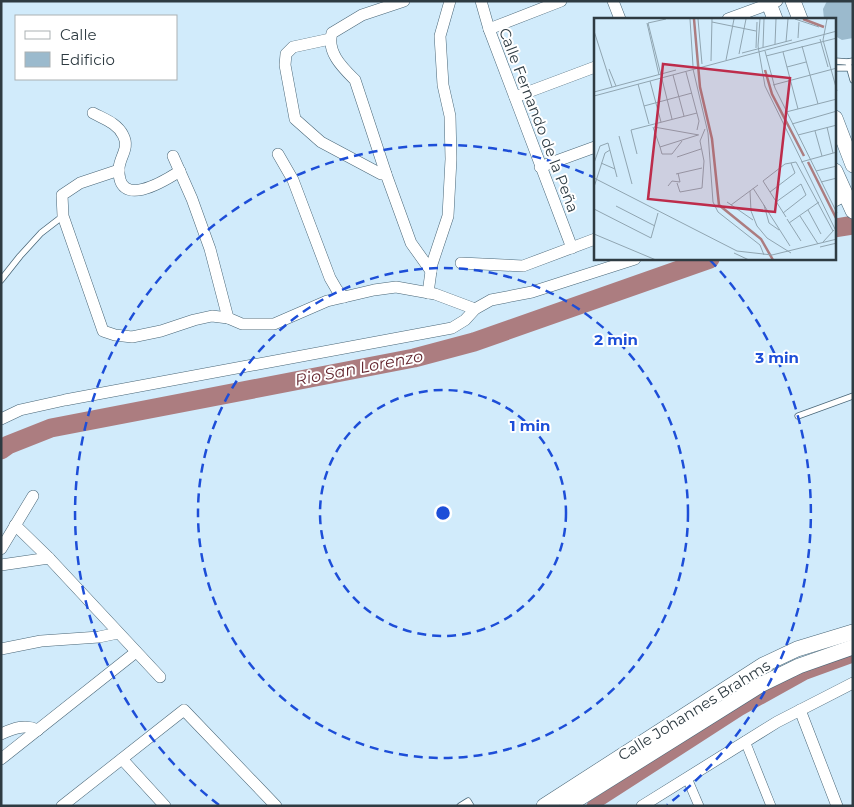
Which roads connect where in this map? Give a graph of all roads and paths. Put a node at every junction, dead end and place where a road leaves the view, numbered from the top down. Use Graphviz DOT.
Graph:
graph roads {
  1 [pos="404,1"];
  2 [pos="450,1"];
  3 [pos="481,1"];
  4 [pos="561,1"];
  5 [pos="613,1"];
  6 [pos="793,1"];
  7 [pos="771,2"];
  8 [pos="620,18"];
  9 [pos="731,18"];
  10 [pos="775,18"];
  11 [pos="800,18"];
  12 [pos="489,28"];
  13 [pos="330,39"];
  14 [pos="836,62"];
  15 [pos="850,64"];
  16 [pos="594,67"];
  17 [pos="836,68"];
  18 [pos="853,80"];
  19 [pos="515,97"];
  20 [pos="93,112"];
  21 [pos="836,120"];
  22 [pos="594,147"];
  23 [pos="278,154"];
  24 [pos="173,156"];
  25 [pos="852,159"];
  26 [pos="540,167"];
  27 [pos="119,170"];
  28 [pos="180,171"];
  29 [pos="386,174"];
  30 [pos="836,174"];
  31 [pos="846,202"];
  32 [pos="63,216"];
  33 [pos="594,240"];
  34 [pos="572,248"];
  35 [pos="632,260"];
  36 [pos="461,263"];
  37 [pos="431,271"];
  38 [pos="1,280"];
  39 [pos="428,293"];
  40 [pos="344,297"];
  41 [pos="475,309"];
  42 [pos="228,318"];
  43 [pos="853,396"];
  44 [pos="798,416"];
  45 [pos="1,419"];
  46 [pos="33,496"];
  47 [pos="15,525"];
  48 [pos="1,549"];
  49 [pos="49,558"];
  50 [pos="1,565"];
  51 [pos="853,632"];
  52 [pos="118,633"];
  53 [pos="853,647"];
  54 [pos="1,650"];
  55 [pos="136,652"];
  56 [pos="160,677"];
  57 [pos="853,683"];
  58 [pos="800,710"];
  59 [pos="38,730"];
  60 [pos="1,734"];
  61 [pos="745,741"];
  62 [pos="1,759"];
  63 [pos="122,759"];
  64 [pos="687,778"];
  65 [pos="62,806"];
  66 [pos="165,806"];
  67 [pos="276,806"];
  68 [pos="460,806"];
  69 [pos="471,806"];
  70 [pos="544,806"];
  71 [pos="567,806"];
  72 [pos="642,806"];
  73 [pos="699,806"];
  74 [pos="771,806"];
  75 [pos="836,806"];
  1 -- 13 [label="street"];
  2 -- 37 [label="street"];
  3 -- 12 [label="street, Calle Fernando de la Peña"];
  4 -- 12 [label="street"];
  5 -- 8 [label="street"];
  6 -- 11 [label="main road"];
  7 -- 9 [label="street"];
  7 -- 10 [label="main road"];
  12 -- 19 [label="street, Calle Fernando de la Peña"];
  13 -- 29 [label="street"];
  13 -- 29 [label="street"];
  14 -- 15 [label="lane"];
  15 -- 17 [label="lane"];
  15 -- 18 [label="lane"];
  16 -- 19 [label="street"];
  19 -- 26 [label="street, Calle Fernando de la Peña"];
  20 -- 27 [label="street"];
  21 -- 25 [label="main road"];
  22 -- 26 [label="street"];
  23 -- 40 [label="street"];
  24 -- 28 [label="street"];
  26 -- 34 [label="street, Calle Fernando de la Peña"];
  27 -- 28 [label="street"];
  27 -- 32 [label="street"];
  28 -- 42 [label="street"];
  29 -- 37 [label="street"];
  30 -- 31 [label="main road"];
  32 -- 38 [label="lane"];
  32 -- 42 [label="street"];
  33 -- 34 [label="street"];
  34 -- 36 [label="street"];
  35 -- 41 [label="street"];
  37 -- 39 [label="street"];
  39 -- 40 [label="street"];
  39 -- 41 [label="street"];
  40 -- 42 [label="street"];
  41 -- 45 [label="street"];
  43 -- 44 [label="lane"];
  46 -- 47 [label="street"];
  47 -- 48 [label="street"];
  47 -- 49 [label="street"];
  49 -- 50 [label="street"];
  49 -- 52 [label="street"];
  51 -- 70 [label="main road, Calle Johannes Brahms"];
  52 -- 54 [label="street"];
  52 -- 55 [label="street"];
  53 -- 71 [label="main road, Calle Johannes Brahms"];
  55 -- 56 [label="street"];
  55 -- 59 [label="street"];
  57 -- 58 [label="street"];
  58 -- 61 [label="street"];
  58 -- 75 [label="street"];
  59 -- 60 [label="street"];
  59 -- 62 [label="street"];
  61 -- 64 [label="street"];
  61 -- 74 [label="street"];
  63 -- 65 [label="street"];
  63 -- 66 [label="street"];
  63 -- 67 [label="street"];
  64 -- 72 [label="street"];
  64 -- 73 [label="street"];
  68 -- 69 [label="lane"];
}
